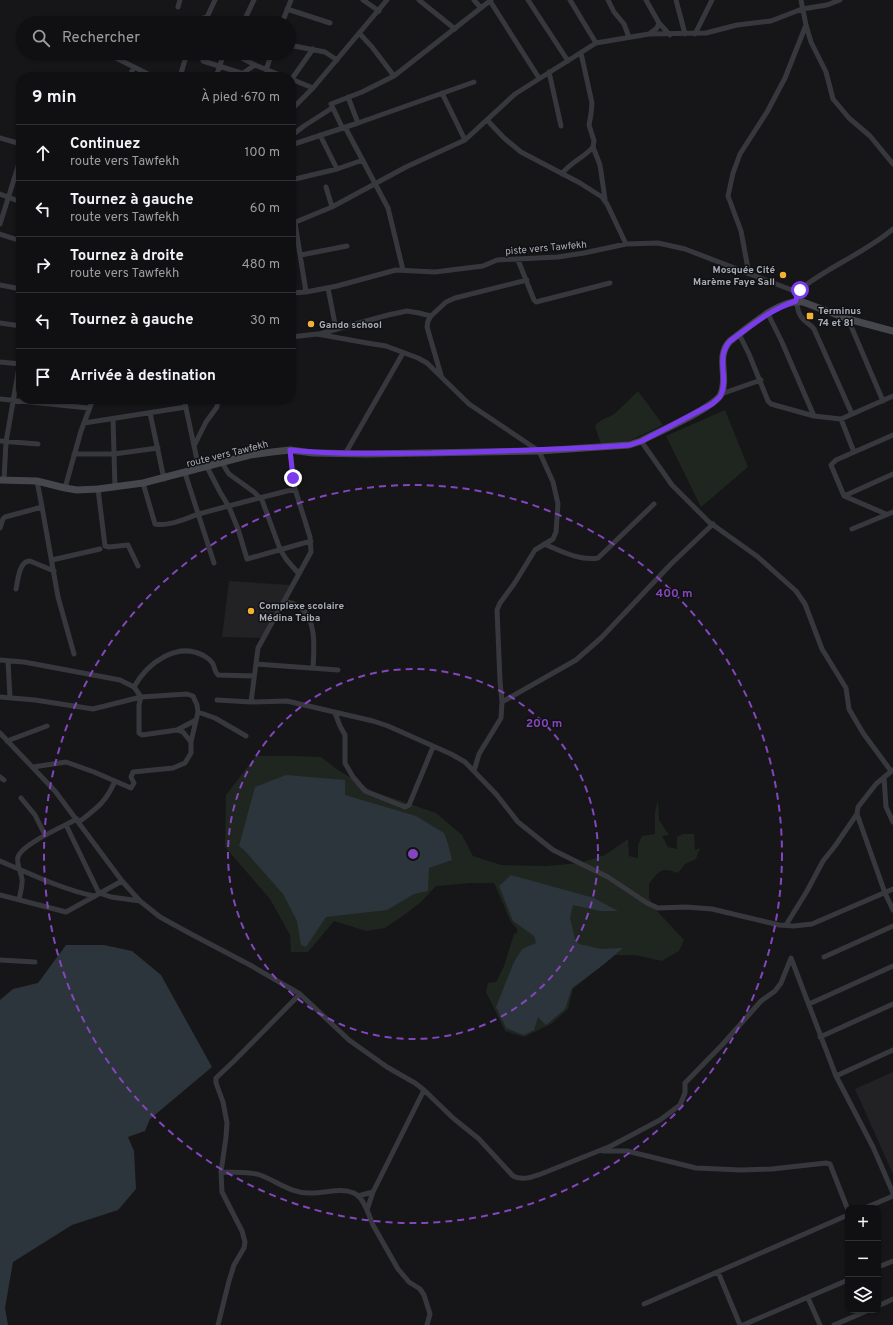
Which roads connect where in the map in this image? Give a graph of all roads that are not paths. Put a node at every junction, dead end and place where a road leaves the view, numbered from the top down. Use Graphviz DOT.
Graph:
graph roads {
  1 [pos="180,0"];
  2 [pos="215,0"];
  3 [pos="254,0"];
  4 [pos="291,0"];
  5 [pos="363,0"];
  6 [pos="387,0"];
  7 [pos="419,0"];
  8 [pos="474,0"];
  9 [pos="490,0"];
  10 [pos="528,0"];
  11 [pos="570,0"];
  12 [pos="608,0"];
  13 [pos="646,0"];
  14 [pos="676,0"];
  15 [pos="712,0"];
  16 [pos="800,0"];
  17 [pos="840,0"];
  18 [pos="178,7"];
  19 [pos="481,8"];
  20 [pos="802,9"];
  21 [pos="288,10"];
  22 [pos="379,10"];
  23 [pos="207,16"];
  24 [pos="246,16"];
  25 [pos="285,16"];
  26 [pos="330,23"];
  27 [pos="659,23"];
  28 [pos="806,25"];
  29 [pos="455,29"];
  30 [pos="360,33"];
  31 [pos="649,34"];
  32 [pos="685,34"];
  33 [pos="695,34"];
  34 [pos="670,35"];
  35 [pos="629,37"];
  36 [pos="596,42"];
  37 [pos="296,46"];
  38 [pos="313,49"];
  39 [pos="581,52"];
  40 [pos="120,60"];
  41 [pos="184,60"];
  42 [pos="221,60"];
  43 [pos="246,60"];
  44 [pos="270,60"];
  45 [pos="338,60"];
  46 [pos="203,61"];
  47 [pos="568,61"];
  48 [pos="255,65"];
  49 [pos="219,66"];
  50 [pos="134,67"];
  51 [pos="266,70"];
  52 [pos="132,72"];
  53 [pos="144,72"];
  54 [pos="181,72"];
  55 [pos="217,72"];
  56 [pos="234,72"];
  57 [pos="246,72"];
  58 [pos="271,72"];
  59 [pos="296,72"];
  60 [pos="549,72"];
  61 [pos="394,76"];
  62 [pos="539,78"];
  63 [pos="296,81"];
  64 [pos="474,82"];
  65 [pos="314,88"];
  66 [pos="442,93"];
  67 [pos="348,97"];
  68 [pos="296,105"];
  69 [pos="332,108"];
  70 [pos="487,120"];
  71 [pos="358,123"];
  72 [pos="561,126"];
  73 [pos="344,127"];
  74 [pos="296,132"];
  75 [pos="320,135"];
  76 [pos="0,138"];
  77 [pos="465,140"];
  78 [pos="16,143"];
  79 [pos="296,143"];
  80 [pos="593,148"];
  81 [pos="363,160"];
  82 [pos="893,164"];
  83 [pos="337,169"];
  84 [pos="16,172"];
  85 [pos="562,174"];
  86 [pos="296,179"];
  87 [pos="376,184"];
  88 [pos="326,187"];
  89 [pos="0,194"];
  90 [pos="8,197"];
  91 [pos="16,200"];
  92 [pos="605,200"];
  93 [pos="332,207"];
  94 [pos="296,223"];
  95 [pos="0,224"];
  96 [pos="893,229"];
  97 [pos="0,234"];
  98 [pos="296,236"];
  99 [pos="16,239"];
  100 [pos="626,244"];
  101 [pos="347,246"];
  102 [pos="301,255"];
  103 [pos="518,260"];
  104 [pos="403,270"];
  105 [pos="749,274"];
  106 [pos="527,280"];
  107 [pos="610,283"];
  108 [pos="0,285"];
  109 [pos="16,288"];
  110 [pos="328,288"];
  111 [pos="306,292"];
  112 [pos="797,292"];
  113 [pos="296,293"];
  114 [pos="796,301"];
  115 [pos="768,314"];
  116 [pos="430,316"];
  117 [pos="848,319"];
  118 [pos="0,323"];
  119 [pos="16,325"];
  120 [pos="336,329"];
  121 [pos="893,331"];
  122 [pos="317,334"];
  123 [pos="739,334"];
  124 [pos="296,336"];
  125 [pos="403,353"];
  126 [pos="0,362"];
  127 [pos="16,364"];
  128 [pos="441,376"];
  129 [pos="761,380"];
  130 [pos="16,382"];
  131 [pos="721,394"];
  132 [pos="893,396"];
  133 [pos="0,399"];
  134 [pos="12,400"];
  135 [pos="16,400"];
  136 [pos="883,401"];
  137 [pos="50,404"];
  138 [pos="91,404"];
  139 [pos="185,404"];
  140 [pos="216,404"];
  141 [pos="186,407"];
  142 [pos="89,408"];
  143 [pos="150,413"];
  144 [pos="852,414"];
  145 [pos="814,416"];
  146 [pos="113,419"];
  147 [pos="841,419"];
  148 [pos="84,423"];
  149 [pos="893,435"];
  150 [pos="3,441"];
  151 [pos="642,441"];
  152 [pos="38,444"];
  153 [pos="195,444"];
  154 [pos="158,448"];
  155 [pos="290,450"];
  156 [pos="539,451"];
  157 [pos="854,452"];
  158 [pos="74,454"];
  159 [pos="114,454"];
  160 [pos="345,454"];
  161 [pos="222,463"];
  162 [pos="207,467"];
  163 [pos="199,469"];
  164 [pos="185,473"];
  165 [pos="893,474"];
  166 [pos="164,479"];
  167 [pos="2,480"];
  168 [pos="37,481"];
  169 [pos="143,483"];
  170 [pos="65,488"];
  171 [pos="115,488"];
  172 [pos="98,489"];
  173 [pos="295,489"];
  174 [pos="844,496"];
  175 [pos="260,498"];
  176 [pos="654,504"];
  177 [pos="42,506"];
  178 [pos="229,507"];
  179 [pos="893,512"];
  180 [pos="199,514"];
  181 [pos="886,514"];
  182 [pos="713,524"];
  183 [pos="0,528"];
  184 [pos="852,529"];
  185 [pos="311,541"];
  186 [pos="544,544"];
  187 [pos="100,549"];
  188 [pos="280,549"];
  189 [pos="52,560"];
  190 [pos="214,563"];
  191 [pos="138,566"];
  192 [pos="54,571"];
  193 [pos="299,574"];
  194 [pos="16,589"];
  195 [pos="284,601"];
  196 [pos="74,654"];
  197 [pos="0,660"];
  198 [pos="8,661"];
  199 [pos="256,664"];
  200 [pos="313,668"];
  201 [pos="338,670"];
  202 [pos="254,676"];
  203 [pos="134,687"];
  204 [pos="0,697"];
  205 [pos="10,698"];
  206 [pos="141,698"];
  207 [pos="217,700"];
  208 [pos="251,702"];
  209 [pos="502,702"];
  210 [pos="198,712"];
  211 [pos="335,713"];
  212 [pos="196,720"];
  213 [pos="47,726"];
  214 [pos="178,730"];
  215 [pos="0,734"];
  216 [pos="246,736"];
  217 [pos="7,741"];
  218 [pos="191,742"];
  219 [pos="433,747"];
  220 [pos="33,767"];
  221 [pos="892,771"];
  222 [pos="474,772"];
  223 [pos="884,777"];
  224 [pos="115,781"];
  225 [pos="21,798"];
  226 [pos="857,814"];
  227 [pos="78,821"];
  228 [pos="893,822"];
  229 [pos="66,825"];
  230 [pos="45,835"];
  231 [pos="0,861"];
  232 [pos="19,869"];
  233 [pos="122,881"];
  234 [pos="893,889"];
  235 [pos="885,893"];
  236 [pos="97,894"];
  237 [pos="0,895"];
  238 [pos="19,900"];
  239 [pos="140,901"];
  240 [pos="893,910"];
  241 [pos="786,926"];
  242 [pos="893,926"];
  243 [pos="824,957"];
  244 [pos="0,960"];
  245 [pos="35,962"];
  246 [pos="893,966"];
  247 [pos="300,994"];
  248 [pos="809,1004"];
  249 [pos="893,1004"];
  250 [pos="820,1037"];
  251 [pos="893,1050"];
  252 [pos="836,1076"];
  253 [pos="424,1090"];
  254 [pos="598,1151"];
  255 [pos="221,1172"];
  256 [pos="891,1180"];
  257 [pos="372,1192"];
  258 [pos="893,1193"];
  259 [pos="358,1196"];
  260 [pos="893,1196"];
  261 [pos="846,1205"];
  262 [pos="872,1205"];
  263 [pos="367,1210"];
  264 [pos="845,1216"];
  265 [pos="893,1260"];
  266 [pos="881,1266"];
  267 [pos="718,1272"];
  268 [pos="845,1281"];
  269 [pos="808,1298"];
  270 [pos="893,1299"];
  271 [pos="644,1304"];
  272 [pos="881,1305"];
  273 [pos="862,1313"];
  274 [pos="218,1325"];
  275 [pos="427,1325"];
  276 [pos="740,1325"];
  277 [pos="743,1325"];
  278 [pos="820,1325"];
  279 [pos="834,1325"];
  1 -- 18 [label="street"];
  2 -- 23 [label="street"];
  3 -- 24 [label="street"];
  4 -- 21 [label="street"];
  5 -- 22 [label="street"];
  6 -- 22 [label="street"];
  7 -- 29 [label="street"];
  8 -- 19 [label="street"];
  9 -- 19 [label="street"];
  9 -- 62 [label="street"];
  10 -- 47 [label="street"];
  11 -- 36 [label="street"];
  12 -- 35 [label="street"];
  13 -- 27 [label="street"];
  14 -- 32 [label="street"];
  15 -- 33 [label="street"];
  16 -- 20 [label="street"];
  17 -- 20 [label="street"];
  19 -- 29 [label="street"];
  20 -- 28 [label="street"];
  20 -- 33 [label="street"];
  21 -- 25 [label="street"];
  21 -- 26 [label="street"];
  22 -- 30 [label="street"];
  27 -- 31 [label="street"];
  27 -- 34 [label="street"];
  28 -- 82 [label="street"];
  28 -- 105 [label="street"];
  29 -- 61 [label="street"];
  30 -- 45 [label="street"];
  30 -- 61 [label="street"];
  31 -- 34 [label="street"];
  31 -- 35 [label="street"];
  32 -- 33 [label="street"];
  32 -- 34 [label="street"];
  35 -- 36 [label="street"];
  36 -- 39 [label="street"];
  37 -- 38 [label="street"];
  38 -- 45 [label="street"];
  38 -- 59 [label="street"];
  39 -- 47 [label="street"];
  39 -- 80 [label="street"];
  40 -- 50 [label="street"];
  41 -- 54 [label="street"];
  42 -- 49 [label="street"];
  43 -- 48 [label="street"];
  44 -- 51 [label="street"];
  45 -- 65 [label="street"];
  46 -- 49 [label="street"];
  47 -- 60 [label="street"];
  48 -- 51 [label="street"];
  48 -- 57 [label="street"];
  49 -- 55 [label="street"];
  49 -- 56 [label="street"];
  50 -- 52 [label="street"];
  50 -- 53 [label="street"];
  51 -- 58 [label="street"];
  60 -- 62 [label="street"];
  60 -- 72 [label="street"];
  61 -- 67 [label="street"];
  62 -- 70 [label="street"];
  63 -- 65 [label="street"];
  64 -- 66 [label="street"];
  65 -- 68 [label="street"];
  66 -- 71 [label="street"];
  66 -- 77 [label="street"];
  67 -- 69 [label="street"];
  67 -- 71 [label="street"];
  69 -- 73 [label="street"];
  69 -- 74 [label="street"];
  70 -- 77 [label="street"];
  70 -- 85 [label="street"];
  71 -- 73 [label="street"];
  73 -- 75 [label="street"];
  73 -- 81 [label="street"];
  75 -- 79 [label="street"];
  75 -- 83 [label="street"];
  76 -- 78 [label="street"];
  77 -- 87 [label="street"];
  80 -- 85 [label="street"];
  80 -- 92 [label="street"];
  81 -- 83 [label="street"];
  81 -- 87 [label="street"];
  83 -- 86 [label="street"];
  84 -- 90 [label="street"];
  85 -- 92 [label="street"];
  87 -- 93 [label="street"];
  87 -- 104 [label="street"];
  88 -- 93 [label="street"];
  89 -- 90 [label="street"];
  90 -- 91 [label="street"];
  90 -- 95 [label="street"];
  92 -- 100 [label="street"];
  93 -- 94 [label="street"];
  96 -- 112 [label="street"];
  97 -- 99 [label="street"];
  98 -- 102 [label="street"];
  100 -- 103 [label="street, piste vers Tawfekh"];
  100 -- 105 [label="street, piste vers Tawfekh"];
  101 -- 102 [label="street"];
  102 -- 111 [label="street"];
  103 -- 104 [label="street, piste vers Tawfekh"];
  103 -- 106 [label="street"];
  104 -- 110 [label="street, piste vers Tawfekh"];
  105 -- 112 [label="street, piste vers Tawfekh"];
  106 -- 107 [label="street"];
  106 -- 116 [label="street"];
  108 -- 109 [label="street"];
  110 -- 111 [label="street, piste vers Tawfekh"];
  110 -- 120 [label="street"];
  111 -- 113 [label="street, piste vers Tawfekh"];
  112 -- 114 [label="street"];
  114 -- 115 [label="street"];
  114 -- 117 [label="street"];
  114 -- 144 [label="street"];
  115 -- 123 [label="street"];
  115 -- 145 [label="street"];
  116 -- 120 [label="street"];
  116 -- 128 [label="street"];
  117 -- 121 [label="street"];
  117 -- 136 [label="street"];
  118 -- 119 [label="street"];
  120 -- 122 [label="street"];
  122 -- 124 [label="street"];
  122 -- 125 [label="street"];
  123 -- 129 [label="street"];
  123 -- 131 [label="street"];
  125 -- 128 [label="street"];
  125 -- 160 [label="street"];
  126 -- 127 [label="street"];
  128 -- 156 [label="street"];
  129 -- 131 [label="street"];
  129 -- 145 [label="street"];
  130 -- 134 [label="street"];
  131 -- 151 [label="street, route vers Tawfekh"];
  132 -- 136 [label="street"];
  133 -- 134 [label="street"];
  134 -- 135 [label="street"];
  134 -- 150 [label="street"];
  136 -- 144 [label="street"];
  137 -- 142 [label="street"];
  138 -- 142 [label="street"];
  139 -- 141 [label="street"];
  140 -- 153 [label="street"];
  141 -- 143 [label="street"];
  141 -- 153 [label="street"];
  142 -- 148 [label="street"];
  143 -- 146 [label="street"];
  143 -- 154 [label="street"];
  144 -- 147 [label="street"];
  145 -- 147 [label="street"];
  146 -- 148 [label="street"];
  146 -- 159 [label="street"];
  147 -- 157 [label="street"];
  148 -- 158 [label="street"];
  149 -- 157 [label="street"];
  150 -- 152 [label="street"];
  150 -- 167 [label="street"];
  151 -- 156 [label="street, route vers Tawfekh"];
  151 -- 182 [label="street"];
  153 -- 163 [label="street"];
  154 -- 159 [label="street"];
  154 -- 166 [label="street"];
  155 -- 160 [label="street, route vers Tawfekh"];
  155 -- 161 [label="street, route vers Tawfekh"];
  155 -- 173 [label="street"];
  156 -- 160 [label="street, route vers Tawfekh"];
  156 -- 186 [label="street"];
  157 -- 174 [label="street"];
  158 -- 159 [label="street"];
  158 -- 170 [label="street"];
  159 -- 171 [label="street"];
  161 -- 162 [label="street, route vers Tawfekh"];
  161 -- 175 [label="street"];
  162 -- 163 [label="street, route vers Tawfekh"];
  162 -- 178 [label="street"];
  163 -- 164 [label="street, route vers Tawfekh"];
  164 -- 166 [label="street, route vers Tawfekh"];
  164 -- 180 [label="street"];
  165 -- 174 [label="street"];
  166 -- 169 [label="street, route vers Tawfekh"];
  167 -- 168 [label="street, route vers Tawfekh"];
  168 -- 170 [label="street, route vers Tawfekh"];
  168 -- 177 [label="street"];
  169 -- 171 [label="street, route vers Tawfekh"];
  169 -- 180 [label="street"];
  170 -- 172 [label="street, route vers Tawfekh"];
  171 -- 172 [label="street, route vers Tawfekh"];
  172 -- 191 [label="street"];
  173 -- 175 [label="street"];
  173 -- 185 [label="street"];
  174 -- 181 [label="street"];
  175 -- 178 [label="street"];
  175 -- 188 [label="street"];
  176 -- 186 [label="street"];
  177 -- 183 [label="street"];
  177 -- 189 [label="street"];
  178 -- 180 [label="street"];
  178 -- 188 [label="street"];
  179 -- 181 [label="street"];
  180 -- 190 [label="street"];
  181 -- 184 [label="street"];
  182 -- 209 [label="street"];
  182 -- 221 [label="street"];
  185 -- 188 [label="street"];
  185 -- 193 [label="street"];
  186 -- 209 [label="street"];
  187 -- 189 [label="street"];
  188 -- 193 [label="street"];
  189 -- 192 [label="street"];
  192 -- 194 [label="street"];
  192 -- 196 [label="street"];
  193 -- 195 [label="street"];
  195 -- 199 [label="street"];
  195 -- 200 [label="street"];
  197 -- 198 [label="street"];
  198 -- 203 [label="street"];
  198 -- 205 [label="street"];
  199 -- 200 [label="street"];
  199 -- 202 [label="street"];
  200 -- 201 [label="street"];
  202 -- 203 [label="street"];
  202 -- 208 [label="street"];
  203 -- 206 [label="street"];
  204 -- 205 [label="street"];
  205 -- 206 [label="street"];
  206 -- 210 [label="street"];
  206 -- 214 [label="street"];
  207 -- 208 [label="street"];
  208 -- 211 [label="street"];
  209 -- 222 [label="street"];
  210 -- 212 [label="street"];
  210 -- 216 [label="street"];
  211 -- 219 [label="street"];
  211 -- 219 [label="street"];
  212 -- 214 [label="street"];
  212 -- 218 [label="street"];
  213 -- 217 [label="street"];
  214 -- 218 [label="street"];
  215 -- 217 [label="street"];
  217 -- 220 [label="street"];
  218 -- 224 [label="street"];
  219 -- 222 [label="street"];
  220 -- 224 [label="street"];
  220 -- 227 [label="street"];
  221 -- 223 [label="street"];
  222 -- 241 [label="street"];
  223 -- 226 [label="street"];
  223 -- 228 [label="street"];
  224 -- 227 [label="street"];
  225 -- 230 [label="street"];
  226 -- 235 [label="street"];
  226 -- 241 [label="street"];
  227 -- 229 [label="street"];
  227 -- 233 [label="street"];
  229 -- 230 [label="street"];
  229 -- 236 [label="street"];
  230 -- 232 [label="street"];
  231 -- 232 [label="street"];
  232 -- 236 [label="street"];
  232 -- 238 [label="street"];
  233 -- 236 [label="street"];
  233 -- 239 [label="street"];
  234 -- 235 [label="street"];
  235 -- 240 [label="street"];
  235 -- 241 [label="street"];
  236 -- 238 [label="street"];
  236 -- 239 [label="street"];
  237 -- 238 [label="street"];
  239 -- 247 [label="street"];
  242 -- 243 [label="street"];
  244 -- 245 [label="street"];
  246 -- 248 [label="street"];
  247 -- 253 [label="street"];
  247 -- 255 [label="street"];
  248 -- 250 [label="street"];
  248 -- 254 [label="street"];
  249 -- 250 [label="street"];
  250 -- 252 [label="street"];
  251 -- 252 [label="street"];
  252 -- 256 [label="street"];
  253 -- 254 [label="street"];
  253 -- 257 [label="street"];
  254 -- 261 [label="street"];
  255 -- 259 [label="street"];
  255 -- 274 [label="street"];
  256 -- 258 [label="street"];
  257 -- 259 [label="street"];
  257 -- 263 [label="street"];
  259 -- 263 [label="street"];
  260 -- 262 [label="street"];
  263 -- 275 [label="street"];
  264 -- 267 [label="street"];
  265 -- 266 [label="street"];
  267 -- 271 [label="street"];
  267 -- 276 [label="street"];
  268 -- 269 [label="street"];
  269 -- 277 [label="street"];
  269 -- 278 [label="street"];
  270 -- 272 [label="street"];
  273 -- 279 [label="street"];
}
